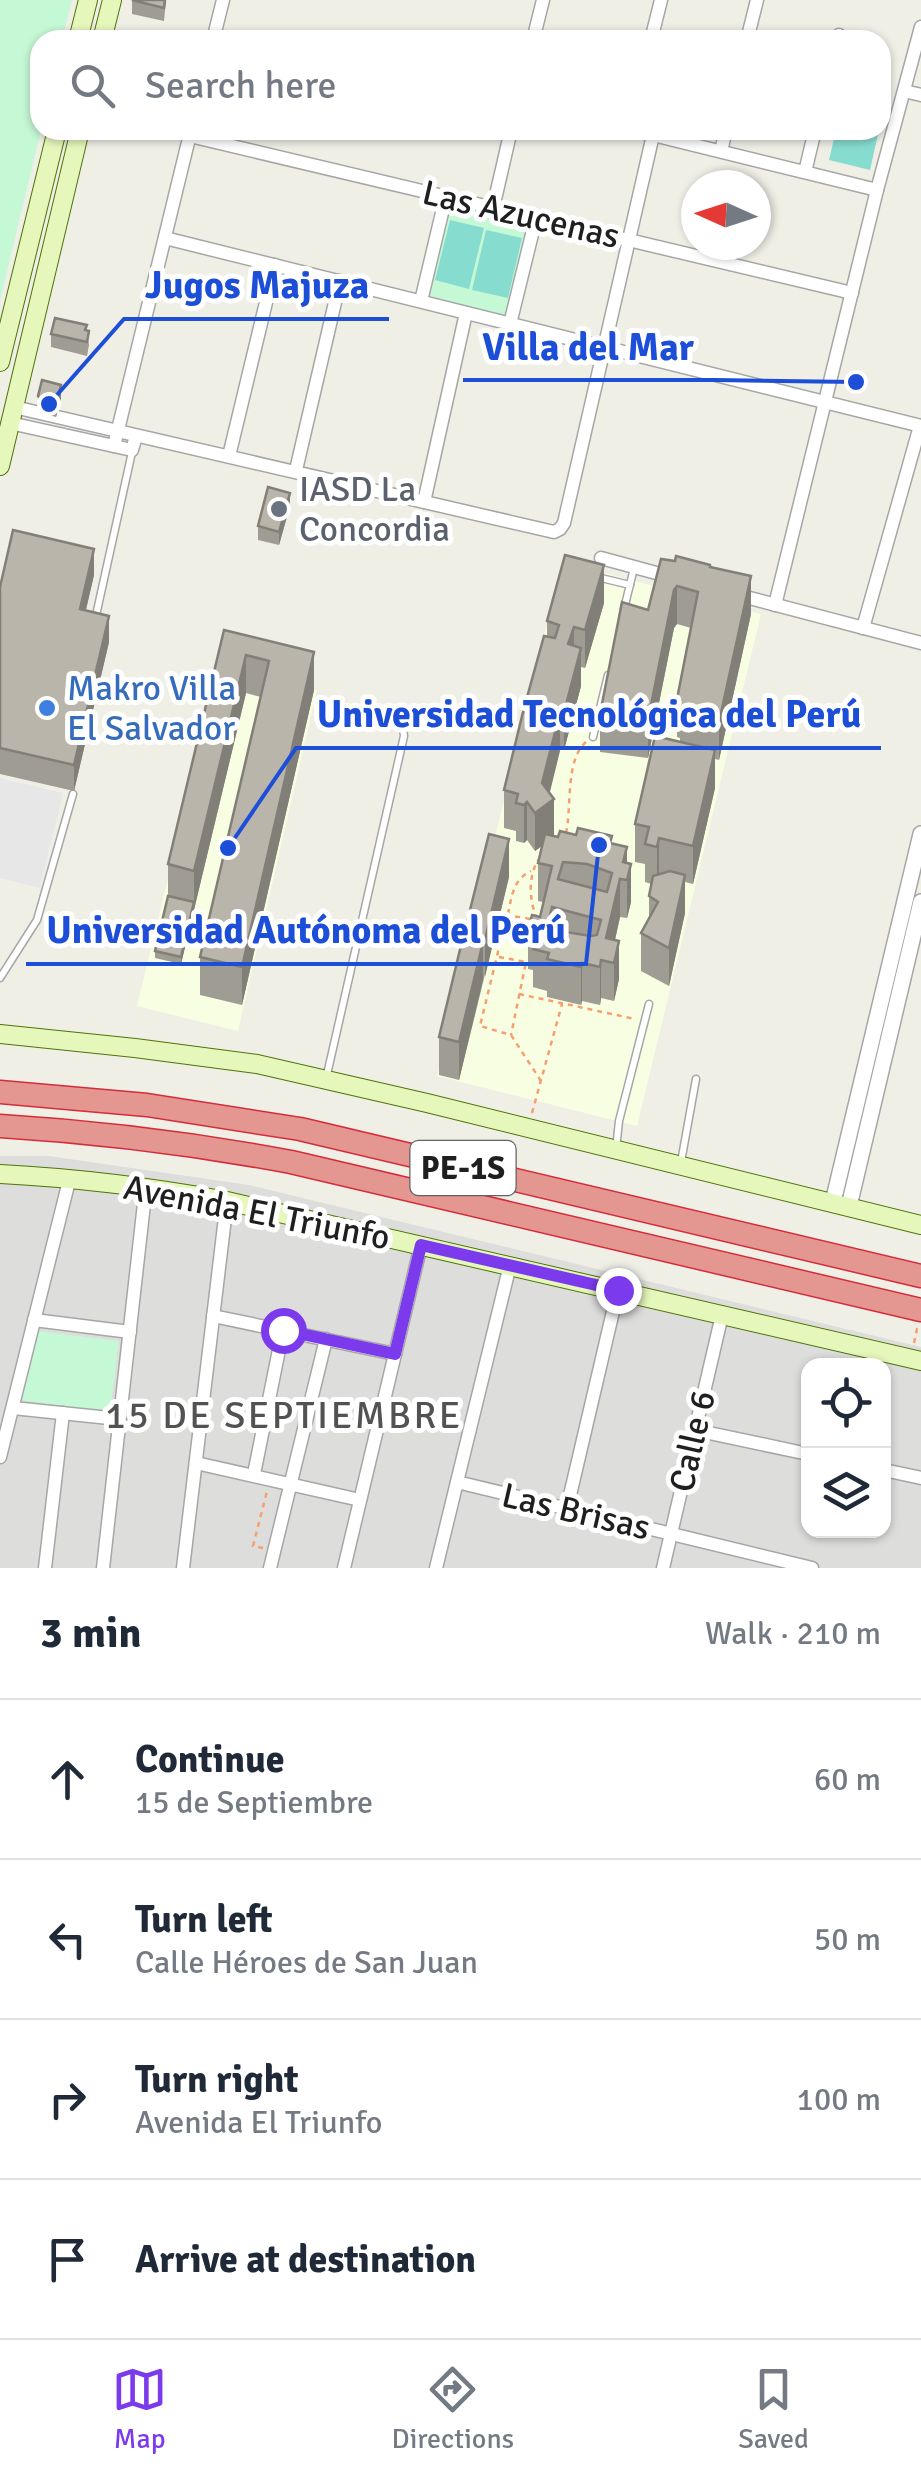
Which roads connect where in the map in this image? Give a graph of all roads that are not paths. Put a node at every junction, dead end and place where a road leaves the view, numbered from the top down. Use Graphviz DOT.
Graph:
graph roads {
  1 [pos="88,0"];
  2 [pos="112,0"];
  3 [pos="223,0"];
  4 [pos="543,0"];
  5 [pos="661,0"];
  6 [pos="757,0"];
  7 [pos="921,27"];
  8 [pos="80,30"];
  9 [pos="104,30"];
  10 [pos="216,30"];
  11 [pos="536,30"];
  12 [pos="654,30"];
  13 [pos="750,30"];
  14 [pos="904,91"];
  15 [pos="921,96"];
  16 [pos="55,140"];
  17 [pos="78,140"];
  18 [pos="188,140"];
  19 [pos="218,140"];
  20 [pos="510,140"];
  21 [pos="652,140"];
  22 [pos="673,140"];
  23 [pos="723,140"];
  24 [pos="813,140"];
  25 [pos="720,152"];
  26 [pos="805,172"];
  27 [pos="878,190"];
  28 [pos="446,196"];
  29 [pos="493,208"];
  30 [pos="536,218"];
  31 [pos="165,238"];
  32 [pos="629,240"];
  33 [pos="274,265"];
  34 [pos="340,281"];
  35 [pos="852,293"];
  36 [pos="420,301"];
  37 [pos="466,313"];
  38 [pos="510,324"];
  39 [pos="604,347"];
  40 [pos="0,362"];
  41 [pos="825,402"];
  42 [pos="12,415"];
  43 [pos="920,426"];
  44 [pos="116,439"];
  45 [pos="134,443"];
  46 [pos="229,456"];
  47 [pos="0,466"];
  48 [pos="296,470"];
  49 [pos="424,502"];
  50 [pos="601,558"];
  51 [pos="635,567"];
  52 [pos="594,576"];
  53 [pos="687,581"];
  54 [pos="630,585"];
  55 [pos="722,590"];
  56 [pos="775,605"];
  57 [pos="621,623"];
  58 [pos="863,628"];
  59 [pos="93,631"];
  60 [pos="921,643"];
  61 [pos="612,661"];
  62 [pos="354,708"];
  63 [pos="593,737"];
  64 [pos="73,794"];
  65 [pos="921,834"];
  66 [pos="921,902"];
  67 [pos="0,978"];
  68 [pos="649,1004"];
  69 [pos="0,1034"];
  70 [pos="325,1080"];
  71 [pos="696,1080"];
  72 [pos="0,1092"];
  73 [pos="0,1126"];
  74 [pos="616,1150"];
  75 [pos="680,1165"];
  76 [pos="0,1174"];
  77 [pos="70,1177"];
  78 [pos="146,1186"];
  79 [pos="227,1201"];
  80 [pos="841,1204"];
  81 [pos="921,1225"];
  82 [pos="421,1245"];
  83 [pos="510,1264"];
  84 [pos="921,1276"];
  85 [pos="618,1290"];
  86 [pos="921,1310"];
  87 [pos="722,1315"];
  88 [pos="212,1316"];
  89 [pos="34,1320"];
  90 [pos="283,1330"];
  91 [pos="130,1332"];
  92 [pos="326,1339"];
  93 [pos="395,1354"];
  94 [pos="917,1354"];
  95 [pos="13,1408"];
  96 [pos="63,1412"];
  97 [pos="119,1419"];
  98 [pos="695,1430"];
  99 [pos="801,1453"];
  100 [pos="0,1457"];
  101 [pos="196,1462"];
  102 [pos="891,1472"];
  103 [pos="254,1474"];
  104 [pos="921,1478"];
  105 [pos="457,1482"];
  106 [pos="292,1484"];
  107 [pos="360,1500"];
  108 [pos="567,1508"];
  109 [pos="671,1533"];
  110 [pos="45,1568"];
  111 [pos="104,1568"];
  112 [pos="184,1568"];
  113 [pos="270,1568"];
  114 [pos="344,1568"];
  115 [pos="436,1568"];
  116 [pos="663,1568"];
  117 [pos="812,1568"];
  1 -- 8 [label="main road"];
  2 -- 9 [label="main road"];
  3 -- 10 [label="street"];
  4 -- 11 [label="street"];
  5 -- 12 [label="street"];
  6 -- 13 [label="street"];
  7 -- 14 [label="street"];
  14 -- 15 [label="street"];
  14 -- 27 [label="street"];
  16 -- 40 [label="main road"];
  17 -- 42 [label="main road"];
  18 -- 31 [label="street"];
  19 -- 28 [label="street, Las Azucenas"];
  20 -- 29 [label="street"];
  21 -- 32 [label="street"];
  22 -- 25 [label="street"];
  23 -- 25 [label="street"];
  24 -- 26 [label="street"];
  25 -- 26 [label="street"];
  26 -- 27 [label="street"];
  27 -- 35 [label="street"];
  28 -- 29 [label="street, Las Azucenas"];
  28 -- 36 [label="street"];
  29 -- 30 [label="street, Las Azucenas"];
  30 -- 32 [label="street, Las Azucenas"];
  30 -- 38 [label="street"];
  31 -- 33 [label="street"];
  31 -- 44 [label="street"];
  32 -- 35 [label="street, Las Azucenas"];
  32 -- 39 [label="street"];
  33 -- 34 [label="street"];
  33 -- 46 [label="street"];
  34 -- 36 [label="street"];
  34 -- 48 [label="street"];
  35 -- 41 [label="street"];
  36 -- 37 [label="street"];
  37 -- 38 [label="street"];
  37 -- 49 [label="street"];
  38 -- 39 [label="street"];
  39 -- 41 [label="street"];
  39 -- 49 [label="street"];
  41 -- 43 [label="street"];
  41 -- 56 [label="street"];
  42 -- 44 [label="street"];
  42 -- 47 [label="main road"];
  43 -- 58 [label="street"];
  44 -- 45 [label="street"];
  45 -- 46 [label="street"];
  45 -- 59 [label="lane"];
  46 -- 48 [label="street"];
  48 -- 49 [label="street"];
  50 -- 51 [label="street"];
  51 -- 53 [label="street"];
  51 -- 54 [label="lane"];
  52 -- 54 [label="lane"];
  54 -- 57 [label="lane"];
  55 -- 56 [label="street"];
  56 -- 58 [label="street"];
  58 -- 60 [label="street"];
  61 -- 63 [label="lane"];
  62 -- 70 [label="lane"];
  64 -- 67 [label="lane"];
  65 -- 80 [label="street"];
  66 -- 80 [label="street"];
  68 -- 74 [label="lane"];
  69 -- 70 [label="main road"];
  70 -- 74 [label="main road"];
  71 -- 75 [label="lane"];
  72 -- 84 [label="highway, PE-1S"];
  73 -- 86 [label="highway, PE-1S"];
  74 -- 75 [label="main road"];
  75 -- 80 [label="main road"];
  76 -- 77 [label="main road, Avenida El Triunfo"];
  77 -- 78 [label="main road, Avenida El Triunfo"];
  77 -- 89 [label="street"];
  78 -- 79 [label="main road, Avenida El Triunfo"];
  78 -- 91 [label="street"];
  79 -- 82 [label="main road, Avenida El Triunfo"];
  79 -- 88 [label="street"];
  80 -- 81 [label="main road"];
  82 -- 83 [label="main road, Avenida El Triunfo"];
  82 -- 93 [label="street"];
  83 -- 85 [label="main road, Avenida El Triunfo"];
  83 -- 105 [label="street"];
  85 -- 87 [label="main road, Avenida El Triunfo"];
  85 -- 108 [label="street"];
  87 -- 94 [label="main road, Avenida El Triunfo"];
  87 -- 98 [label="street, Calle 6"];
  88 -- 90 [label="street"];
  88 -- 101 [label="street"];
  89 -- 91 [label="street"];
  89 -- 95 [label="street"];
  90 -- 92 [label="street"];
  90 -- 103 [label="street"];
  91 -- 97 [label="street"];
  92 -- 93 [label="street"];
  92 -- 106 [label="street"];
  93 -- 107 [label="street"];
  95 -- 96 [label="street"];
  95 -- 100 [label="street"];
  96 -- 97 [label="street"];
  96 -- 110 [label="street"];
  97 -- 111 [label="street"];
  98 -- 99 [label="street"];
  98 -- 109 [label="street, Calle 6"];
  101 -- 103 [label="street"];
  101 -- 112 [label="street"];
  102 -- 104 [label="street"];
  103 -- 106 [label="street"];
  105 -- 108 [label="street, Las Brisas"];
  105 -- 115 [label="street"];
  106 -- 107 [label="street"];
  106 -- 113 [label="street"];
  107 -- 114 [label="street"];
  108 -- 109 [label="street, Las Brisas"];
  109 -- 116 [label="street, Calle 6"];
  109 -- 117 [label="street, Las Brisas"];
}
